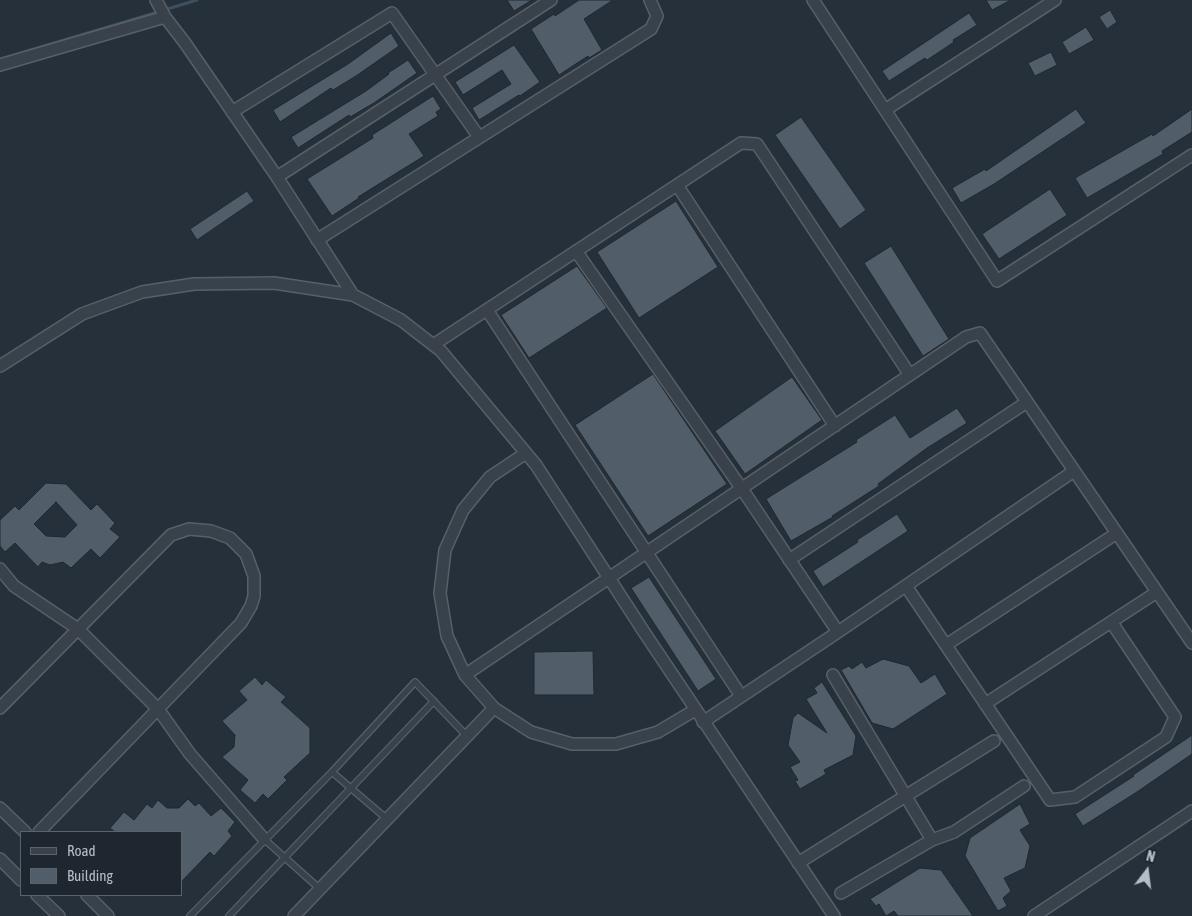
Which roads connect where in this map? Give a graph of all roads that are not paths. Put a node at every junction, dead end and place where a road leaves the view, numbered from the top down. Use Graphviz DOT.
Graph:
graph roads {
  1 [pos="551,0"];
  2 [pos="650,0"];
  3 [pos="813,0"];
  4 [pos="1055,0"];
  5 [pos="160,7"];
  6 [pos="0,65"];
  7 [pos="435,75"];
  8 [pos="885,110"];
  9 [pos="232,112"];
  10 [pos="480,137"];
  11 [pos="1192,155"];
  12 [pos="276,177"];
  13 [pos="677,185"];
  14 [pos="317,240"];
  15 [pos="576,251"];
  16 [pos="353,295"];
  17 [pos="487,310"];
  18 [pos="434,345"];
  19 [pos="0,366"];
  20 [pos="910,375"];
  21 [pos="1028,402"];
  22 [pos="835,426"];
  23 [pos="526,453"];
  24 [pos="1074,471"];
  25 [pos="742,489"];
  26 [pos="1117,533"];
  27 [pos="647,553"];
  28 [pos="789,560"];
  29 [pos="0,569"];
  30 [pos="609,579"];
  31 [pos="906,586"];
  32 [pos="1157,592"];
  33 [pos="1112,623"];
  34 [pos="78,629"];
  35 [pos="838,632"];
  36 [pos="1192,643"];
  37 [pos="946,645"];
  38 [pos="833,674"];
  39 [pos="465,675"];
  40 [pos="741,696"];
  41 [pos="434,701"];
  42 [pos="985,704"];
  43 [pos="0,708"];
  44 [pos="494,708"];
  45 [pos="158,709"];
  46 [pos="695,710"];
  47 [pos="703,722"];
  48 [pos="467,736"];
  49 [pos="994,741"];
  50 [pos="332,772"];
  51 [pos="1024,786"];
  52 [pos="351,788"];
  53 [pos="906,796"];
  54 [pos="0,808"];
  55 [pos="1192,811"];
  56 [pos="387,820"];
  57 [pos="24,831"];
  58 [pos="40,831"];
  59 [pos="264,840"];
  60 [pos="932,840"];
  61 [pos="284,858"];
  62 [pos="798,863"];
  63 [pos="3,867"];
  64 [pos="20,879"];
  65 [pos="320,889"];
  66 [pos="841,893"];
  67 [pos="38,896"];
  68 [pos="88,896"];
  69 [pos="59,916"];
  70 [pos="108,916"];
  71 [pos="190,916"];
  72 [pos="228,916"];
  73 [pos="294,916"];
  74 [pos="834,916"];
  75 [pos="1034,916"];
  1 -- 7 [label="street"];
  2 -- 10 [label="street"];
  3 -- 8 [label="street"];
  4 -- 8 [label="street"];
  5 -- 6 [label="street"];
  5 -- 9 [label="street"];
  7 -- 9 [label="street"];
  7 -- 10 [label="street"];
  7 -- 12 [label="street"];
  8 -- 11 [label="street"];
  9 -- 12 [label="street"];
  10 -- 14 [label="street"];
  12 -- 14 [label="street"];
  13 -- 15 [label="street"];
  13 -- 20 [label="street"];
  13 -- 22 [label="street"];
  14 -- 16 [label="street"];
  15 -- 17 [label="street"];
  15 -- 25 [label="street"];
  16 -- 18 [label="street"];
  16 -- 19 [label="street"];
  17 -- 18 [label="street"];
  17 -- 27 [label="street"];
  18 -- 23 [label="street"];
  20 -- 21 [label="street"];
  20 -- 22 [label="street"];
  21 -- 24 [label="street"];
  21 -- 28 [label="street"];
  22 -- 25 [label="street"];
  23 -- 30 [label="street"];
  23 -- 39 [label="street"];
  24 -- 26 [label="street"];
  24 -- 31 [label="street"];
  25 -- 27 [label="street"];
  25 -- 28 [label="street"];
  26 -- 32 [label="street"];
  26 -- 37 [label="street"];
  27 -- 30 [label="street"];
  27 -- 40 [label="street"];
  28 -- 35 [label="street"];
  29 -- 34 [label="street"];
  30 -- 39 [label="street"];
  30 -- 46 [label="street"];
  31 -- 35 [label="street"];
  31 -- 37 [label="street"];
  32 -- 33 [label="street"];
  32 -- 36 [label="street"];
  33 -- 42 [label="street"];
  33 -- 42 [label="street"];
  34 -- 43 [label="street"];
  34 -- 45 [label="street"];
  34 -- 45 [label="street"];
  35 -- 40 [label="street"];
  37 -- 42 [label="street"];
  38 -- 53 [label="street"];
  39 -- 44 [label="street"];
  40 -- 47 [label="street"];
  41 -- 48 [label="lane"];
  41 -- 50 [label="lane"];
  41 -- 52 [label="lane"];
  44 -- 46 [label="street"];
  44 -- 48 [label="street"];
  45 -- 58 [label="street"];
  45 -- 59 [label="street"];
  46 -- 47 [label="street"];
  47 -- 62 [label="street"];
  48 -- 56 [label="street"];
  49 -- 53 [label="street"];
  50 -- 52 [label="lane"];
  50 -- 59 [label="lane"];
  51 -- 60 [label="street"];
  52 -- 56 [label="lane"];
  52 -- 61 [label="lane"];
  53 -- 60 [label="street"];
  53 -- 62 [label="street"];
  54 -- 57 [label="street"];
  55 -- 75 [label="street"];
  56 -- 65 [label="street"];
  59 -- 61 [label="lane"];
  59 -- 71 [label="lane"];
  60 -- 66 [label="street"];
  61 -- 65 [label="lane"];
  61 -- 72 [label="lane"];
  62 -- 74 [label="street"];
  63 -- 64 [label="street"];
  65 -- 73 [label="street"];
  67 -- 69 [label="street"];
  68 -- 70 [label="street"];
}
